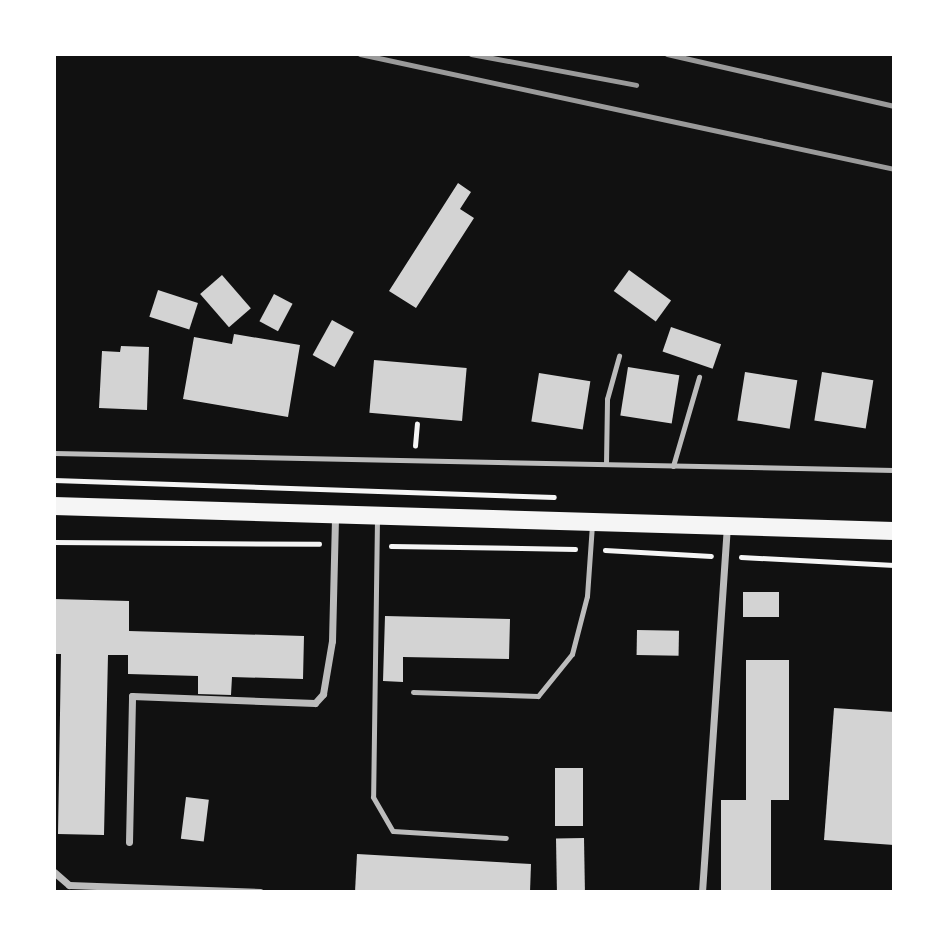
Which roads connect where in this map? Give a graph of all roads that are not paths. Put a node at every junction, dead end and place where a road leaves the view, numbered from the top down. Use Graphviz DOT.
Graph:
graph roads {
  1 [pos="619,356"];
  2 [pos="699,377"];
  3 [pos="54,453"];
  4 [pos="606,464"];
  5 [pos="673,466"];
  6 [pos="894,470"];
  7 [pos="54,506"];
  8 [pos="335,514"];
  9 [pos="377,516"];
  10 [pos="592,522"];
  11 [pos="727,526"];
  12 [pos="894,531"];
  13 [pos="413,692"];
  14 [pos="506,838"];
  15 [pos="129,842"];
  16 [pos="54,872"];
  17 [pos="260,892"];
  18 [pos="702,892"];
  1 -- 4 [label="lane"];
  2 -- 5 [label="lane"];
  3 -- 4 [label="lane"];
  4 -- 5 [label="lane"];
  5 -- 6 [label="lane"];
  7 -- 8 [label="highway"];
  8 -- 9 [label="highway"];
  8 -- 15 [label="street"];
  9 -- 10 [label="highway"];
  9 -- 14 [label="lane"];
  10 -- 11 [label="highway"];
  10 -- 13 [label="lane"];
  11 -- 12 [label="highway"];
  11 -- 18 [label="street"];
  16 -- 17 [label="street"];
}
